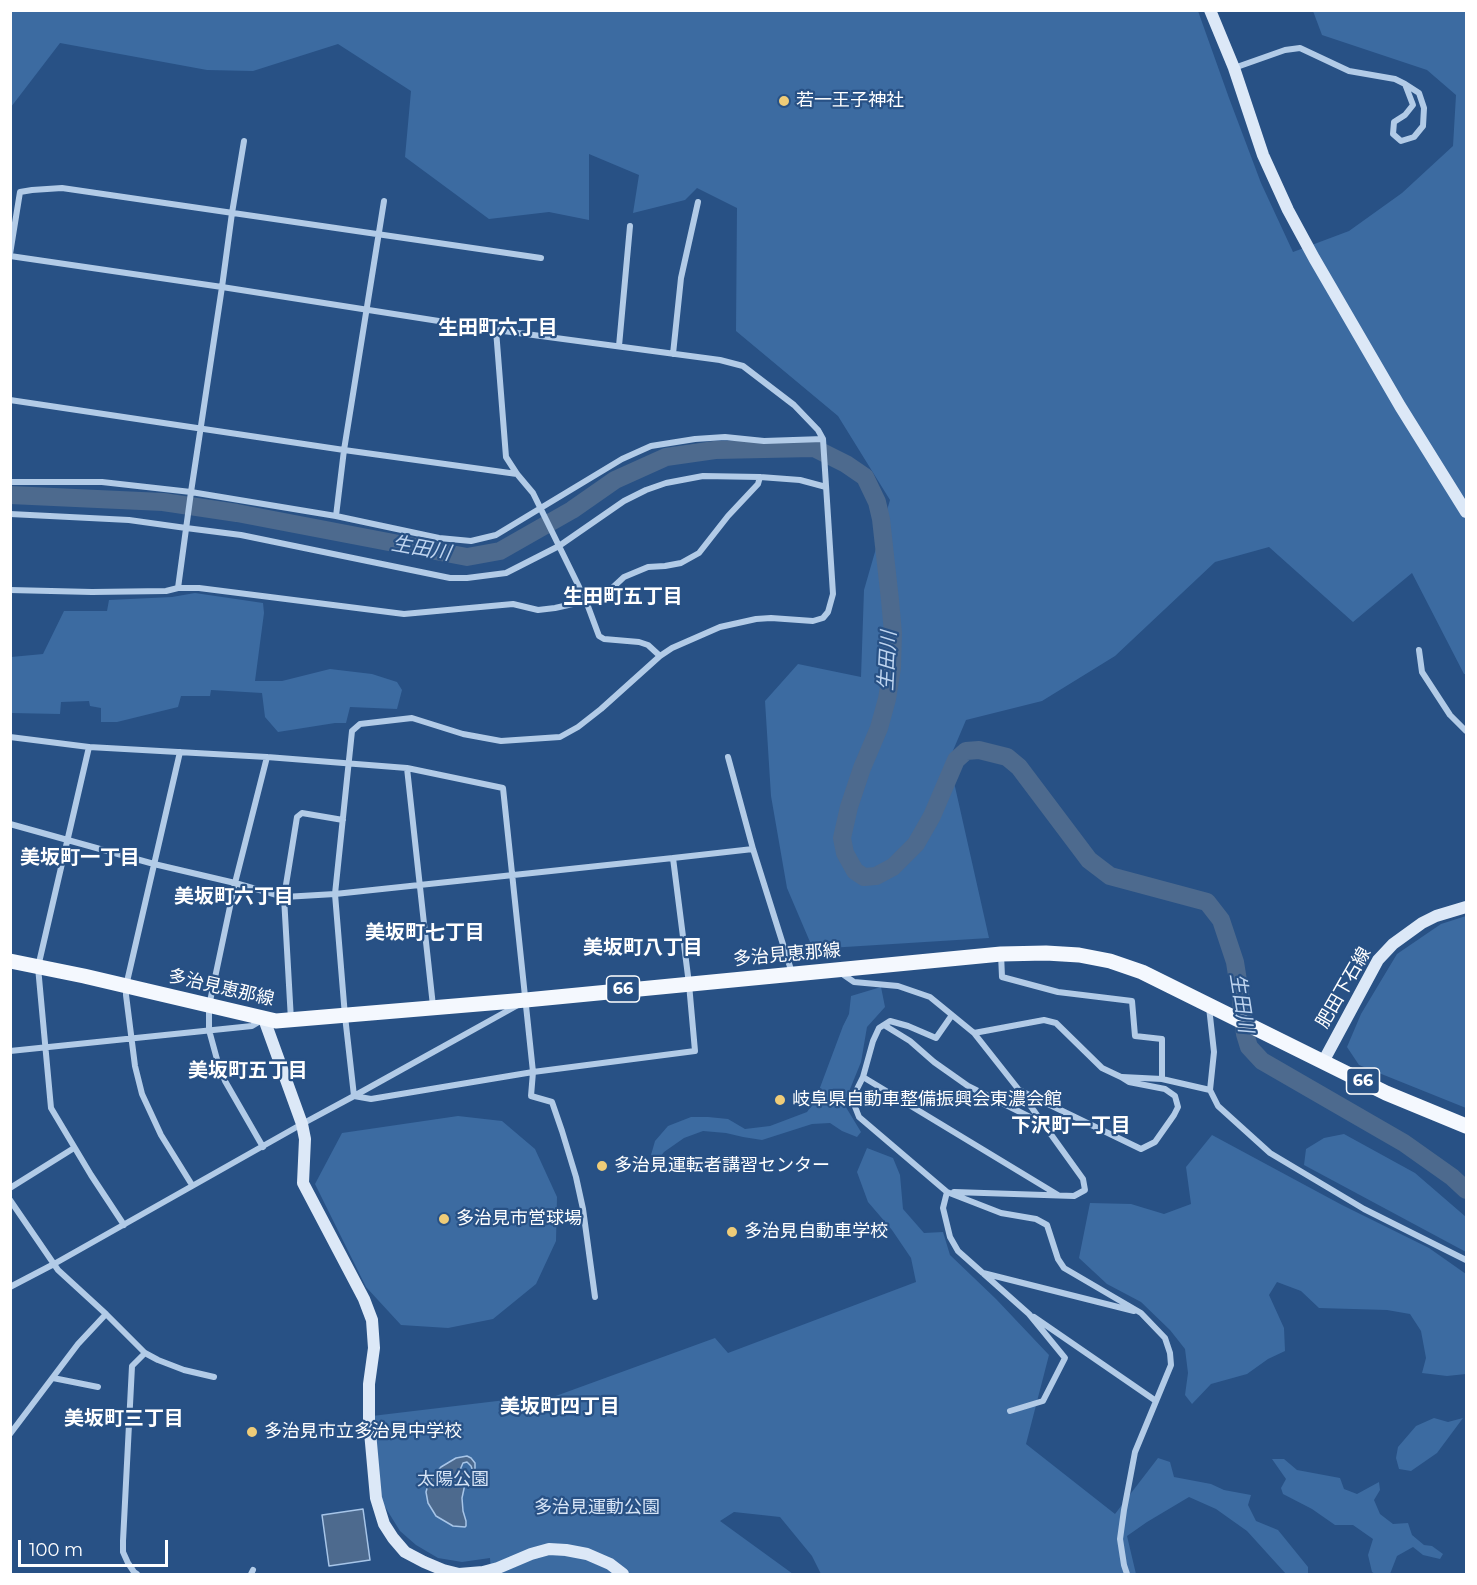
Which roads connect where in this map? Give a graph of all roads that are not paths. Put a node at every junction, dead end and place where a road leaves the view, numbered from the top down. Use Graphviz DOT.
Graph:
graph roads {
  1 [pos="1210,10"];
  2 [pos="1234,68"];
  3 [pos="1405,84"];
  4 [pos="244,141"];
  5 [pos="384,201"];
  6 [pos="698,202"];
  7 [pos="232,213"];
  8 [pos="630,226"];
  9 [pos="378,235"];
  10 [pos="10,255"];
  11 [pos="541,258"];
  12 [pos="222,287"];
  13 [pos="366,309"];
  14 [pos="496,330"];
  15 [pos="619,346"];
  16 [pos="673,354"];
  17 [pos="10,400"];
  18 [pos="201,429"];
  19 [pos="823,439"];
  20 [pos="344,450"];
  21 [pos="517,474"];
  22 [pos="760,477"];
  23 [pos="10,482"];
  24 [pos="826,487"];
  25 [pos="191,492"];
  26 [pos="541,507"];
  27 [pos="1467,512"];
  28 [pos="10,514"];
  29 [pos="336,516"];
  30 [pos="186,528"];
  31 [pos="559,546"];
  32 [pos="178,588"];
  33 [pos="10,590"];
  34 [pos="586,601"];
  35 [pos="1419,650"];
  36 [pos="660,656"];
  37 [pos="1467,731"];
  38 [pos="10,737"];
  39 [pos="89,747"];
  40 [pos="180,752"];
  41 [pos="267,757"];
  42 [pos="728,757"];
  43 [pos="349,764"];
  44 [pos="406,768"];
  45 [pos="343,820"];
  46 [pos="10,824"];
  47 [pos="67,839"];
  48 [pos="753,849"];
  49 [pos="673,858"];
  50 [pos="154,864"];
  51 [pos="512,875"];
  52 [pos="235,883"];
  53 [pos="421,885"];
  54 [pos="335,894"];
  55 [pos="284,897"];
  56 [pos="1467,907"];
  57 [pos="1001,954"];
  58 [pos="10,961"];
  59 [pos="38,967"];
  60 [pos="837,970"];
  61 [pos="792,973"];
  62 [pos="689,984"];
  63 [pos="126,986"];
  64 [pos="526,999"];
  65 [pos="1209,1005"];
  66 [pos="209,1006"];
  67 [pos="434,1008"];
  68 [pos="952,1015"];
  69 [pos="345,1016"];
  70 [pos="264,1019"];
  71 [pos="291,1021"];
  72 [pos="884,1025"];
  73 [pos="209,1030"];
  74 [pos="974,1033"];
  75 [pos="131,1039"];
  76 [pos="45,1048"];
  77 [pos="10,1051"];
  78 [pos="1323,1062"];
  79 [pos="533,1072"];
  80 [pos="863,1077"];
  81 [pos="1121,1077"];
  82 [pos="1162,1079"];
  83 [pos="1019,1090"];
  84 [pos="1210,1090"];
  85 [pos="354,1096"];
  86 [pos="302,1124"];
  87 [pos="1043,1124"];
  88 [pos="1467,1126"];
  89 [pos="263,1147"];
  90 [pos="75,1148"];
  91 [pos="192,1185"];
  92 [pos="10,1188"];
  93 [pos="947,1192"];
  94 [pos="1058,1195"];
  95 [pos="10,1200"];
  96 [pos="124,1225"];
  97 [pos="1467,1260"];
  98 [pos="54,1264"];
  99 [pos="980,1272"];
  100 [pos="10,1287"];
  101 [pos="595,1297"];
  102 [pos="1141,1313"];
  103 [pos="106,1314"];
  104 [pos="1029,1314"];
  105 [pos="145,1353"];
  106 [pos="214,1377"];
  107 [pos="53,1378"];
  108 [pos="99,1387"];
  109 [pos="1156,1401"];
  110 [pos="1010,1411"];
  111 [pos="10,1434"];
  112 [pos="137,1575"];
  113 [pos="623,1575"];
  114 [pos="1127,1575"];
  1 -- 2 [label="street"];
  2 -- 3 [label="street"];
  2 -- 27 [label="street"];
  3 -- 3 [label="street"];
  4 -- 7 [label="street"];
  5 -- 9 [label="street"];
  6 -- 16 [label="street"];
  7 -- 9 [label="street"];
  7 -- 10 [label="street"];
  7 -- 12 [label="street"];
  8 -- 15 [label="street"];
  9 -- 11 [label="street"];
  9 -- 13 [label="street"];
  10 -- 12 [label="street"];
  12 -- 13 [label="street"];
  12 -- 18 [label="street"];
  13 -- 14 [label="street"];
  13 -- 20 [label="street"];
  14 -- 15 [label="street"];
  14 -- 21 [label="street"];
  15 -- 16 [label="street"];
  16 -- 19 [label="street"];
  17 -- 18 [label="street"];
  18 -- 20 [label="street"];
  18 -- 25 [label="street"];
  19 -- 24 [label="street"];
  19 -- 26 [label="street"];
  20 -- 21 [label="street"];
  20 -- 29 [label="street"];
  21 -- 26 [label="street"];
  22 -- 24 [label="street"];
  22 -- 31 [label="street"];
  22 -- 34 [label="street"];
  23 -- 25 [label="street"];
  24 -- 36 [label="street"];
  25 -- 29 [label="street"];
  25 -- 30 [label="street"];
  26 -- 29 [label="street"];
  26 -- 31 [label="street"];
  28 -- 30 [label="street"];
  30 -- 31 [label="street"];
  30 -- 32 [label="street"];
  31 -- 34 [label="street"];
  32 -- 33 [label="street"];
  32 -- 34 [label="street"];
  34 -- 36 [label="street"];
  35 -- 37 [label="street"];
  36 -- 43 [label="street"];
  38 -- 39 [label="street"];
  39 -- 40 [label="street"];
  39 -- 47 [label="street"];
  40 -- 41 [label="street"];
  40 -- 50 [label="street"];
  41 -- 43 [label="street"];
  41 -- 52 [label="street"];
  42 -- 48 [label="street"];
  43 -- 44 [label="street"];
  43 -- 45 [label="street"];
  44 -- 51 [label="street"];
  44 -- 53 [label="street"];
  45 -- 54 [label="street"];
  45 -- 55 [label="street"];
  46 -- 47 [label="street"];
  47 -- 50 [label="street"];
  47 -- 59 [label="street"];
  48 -- 49 [label="street"];
  48 -- 61 [label="street"];
  49 -- 51 [label="street"];
  49 -- 62 [label="street"];
  50 -- 52 [label="street"];
  50 -- 63 [label="street"];
  51 -- 53 [label="street"];
  51 -- 64 [label="street"];
  52 -- 55 [label="street"];
  52 -- 66 [label="street"];
  53 -- 54 [label="street"];
  53 -- 67 [label="street"];
  54 -- 55 [label="street"];
  54 -- 69 [label="street"];
  55 -- 71 [label="street"];
  56 -- 78 [label="street, 肥田下石線"];
  57 -- 60 [label="main road, 多治見恵那線 / 66"];
  57 -- 65 [label="main road, 多治見恵那線 / 66"];
  57 -- 82 [label="street"];
  58 -- 59 [label="main road, 多治見恵那線 / 66"];
  59 -- 63 [label="main road, 多治見恵那線 / 66"];
  59 -- 76 [label="street"];
  60 -- 61 [label="main road, 多治見恵那線 / 66"];
  60 -- 68 [label="street"];
  61 -- 62 [label="main road, 多治見恵那線 / 66"];
  62 -- 64 [label="main road, 多治見恵那線 / 66"];
  62 -- 79 [label="street"];
  63 -- 66 [label="main road, 多治見恵那線 / 66"];
  63 -- 75 [label="street"];
  64 -- 67 [label="main road, 多治見恵那線 / 66"];
  64 -- 79 [label="street"];
  64 -- 85 [label="street"];
  65 -- 78 [label="main road, 多治見恵那線 / 66"];
  65 -- 84 [label="street"];
  66 -- 70 [label="main road, 多治見恵那線 / 66"];
  66 -- 73 [label="street"];
  67 -- 69 [label="main road, 多治見恵那線 / 66"];
  68 -- 72 [label="street"];
  68 -- 74 [label="street"];
  69 -- 71 [label="main road, 多治見恵那線 / 66"];
  69 -- 85 [label="street"];
  70 -- 71 [label="main road, 多治見恵那線 / 66"];
  70 -- 73 [label="street"];
  70 -- 86 [label="street"];
  72 -- 80 [label="street"];
  72 -- 87 [label="street"];
  73 -- 75 [label="street"];
  73 -- 89 [label="street"];
  74 -- 81 [label="street"];
  74 -- 83 [label="street"];
  75 -- 76 [label="street"];
  75 -- 91 [label="street"];
  76 -- 77 [label="street"];
  76 -- 90 [label="street"];
  78 -- 88 [label="main road, 多治見恵那線 / 66"];
  79 -- 85 [label="street"];
  79 -- 101 [label="street"];
  80 -- 93 [label="street"];
  80 -- 94 [label="street"];
  81 -- 82 [label="street"];
  81 -- 83 [label="street"];
  82 -- 84 [label="street"];
  83 -- 87 [label="street"];
  84 -- 97 [label="street"];
  85 -- 86 [label="street"];
  86 -- 89 [label="street"];
  86 -- 113 [label="street"];
  87 -- 94 [label="street"];
  89 -- 91 [label="street"];
  90 -- 92 [label="street"];
  90 -- 96 [label="street"];
  91 -- 96 [label="street"];
  93 -- 94 [label="street"];
  93 -- 99 [label="street"];
  93 -- 102 [label="street"];
  95 -- 98 [label="street"];
  96 -- 98 [label="street"];
  98 -- 100 [label="street"];
  98 -- 103 [label="street"];
  99 -- 102 [label="street"];
  99 -- 104 [label="street"];
  102 -- 109 [label="street"];
  103 -- 105 [label="street"];
  103 -- 107 [label="street"];
  104 -- 109 [label="street"];
  104 -- 110 [label="street"];
  105 -- 106 [label="street"];
  105 -- 112 [label="street"];
  107 -- 108 [label="street"];
  107 -- 111 [label="street"];
  109 -- 114 [label="street"];
}
